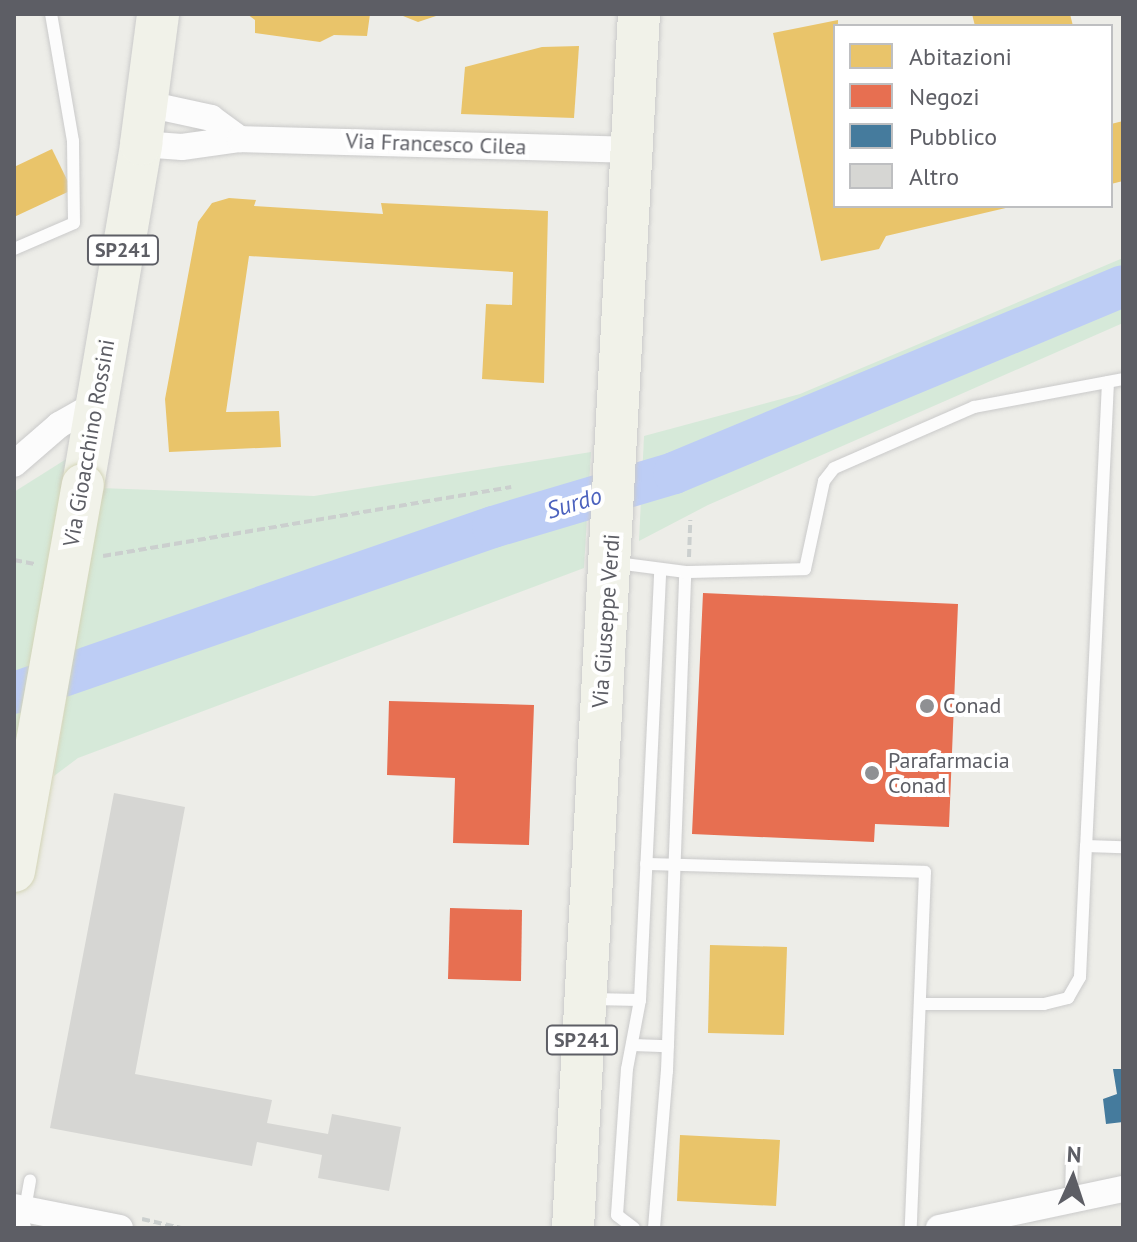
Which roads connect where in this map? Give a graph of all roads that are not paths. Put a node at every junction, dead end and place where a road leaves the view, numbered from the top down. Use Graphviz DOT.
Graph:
graph roads {
  1 [pos="51,14"];
  2 [pos="158,14"];
  3 [pos="639,14"];
  4 [pos="144,124"];
  5 [pos="240,139"];
  6 [pos="632,150"];
  7 [pos="14,249"];
  8 [pos="1123,379"];
  9 [pos="1108,382"];
  10 [pos="96,404"];
  11 [pos="14,464"];
  12 [pos="610,562"];
  13 [pos="660,571"];
  14 [pos="687,572"];
  15 [pos="1086,846"];
  16 [pos="1123,847"];
  17 [pos="646,864"];
  18 [pos="674,865"];
  19 [pos="14,871"];
  20 [pos="584,999"];
  21 [pos="640,1000"];
  22 [pos="920,1004"];
  23 [pos="632,1045"];
  24 [pos="668,1046"];
  25 [pos="1072,1158"];
  26 [pos="30,1180"];
  27 [pos="1123,1189"];
  28 [pos="1071,1198"];
  29 [pos="18,1218"];
  30 [pos="966,1225"];
  31 [pos="120,1228"];
  32 [pos="573,1228"];
  33 [pos="634,1228"];
  34 [pos="654,1228"];
  35 [pos="911,1228"];
  36 [pos="939,1228"];
  1 -- 7 [label="lane"];
  2 -- 4 [label="main road, Via Gioacchino Rossini / SP241"];
  3 -- 6 [label="main road, Via Giuseppe Verdi / SP241"];
  4 -- 5 [label="street, Via Francesco Cilea"];
  4 -- 5 [label="street"];
  4 -- 10 [label="main road, Via Gioacchino Rossini / SP241"];
  5 -- 6 [label="street, Via Francesco Cilea"];
  6 -- 12 [label="main road, Via Giuseppe Verdi / SP241"];
  8 -- 9 [label="lane"];
  9 -- 14 [label="lane"];
  9 -- 15 [label="lane"];
  10 -- 11 [label="street"];
  10 -- 19 [label="main road, Via Gioacchino Rossini / SP241, bridge"];
  12 -- 13 [label="lane"];
  12 -- 20 [label="main road, Via Giuseppe Verdi / SP241"];
  13 -- 14 [label="lane"];
  13 -- 17 [label="lane"];
  14 -- 18 [label="lane"];
  15 -- 16 [label="lane"];
  15 -- 22 [label="lane"];
  17 -- 18 [label="lane"];
  17 -- 21 [label="lane"];
  18 -- 22 [label="lane"];
  18 -- 24 [label="lane"];
  20 -- 21 [label="lane"];
  20 -- 32 [label="main road, Via Giuseppe Verdi / SP241"];
  21 -- 23 [label="lane"];
  22 -- 35 [label="lane"];
  23 -- 24 [label="lane"];
  23 -- 33 [label="lane"];
  24 -- 34 [label="lane"];
  25 -- 28 [label="lane"];
  26 -- 29 [label="lane"];
  27 -- 28 [label="street"];
  28 -- 30 [label="street"];
  29 -- 31 [label="street"];
  30 -- 36 [label="street"];
}
